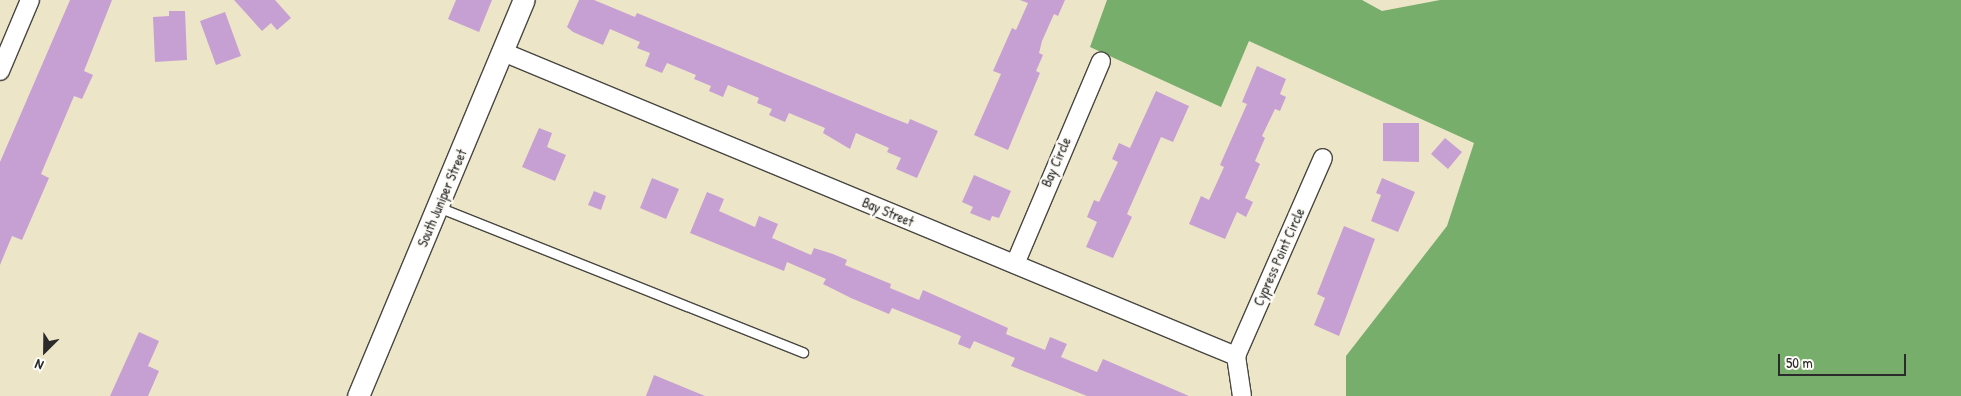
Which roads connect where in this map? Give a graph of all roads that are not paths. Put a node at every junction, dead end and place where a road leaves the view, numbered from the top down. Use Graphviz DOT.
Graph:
graph roads {
  1 [pos="30,0"];
  2 [pos="524,0"];
  3 [pos="503,52"];
  4 [pos="1101,61"];
  5 [pos="0,70"];
  6 [pos="1324,158"];
  7 [pos="438,207"];
  8 [pos="1015,264"];
  9 [pos="803,352"];
  10 [pos="1236,356"];
  11 [pos="358,396"];
  12 [pos="1242,396"];
  1 -- 5 [label="street"];
  2 -- 3 [label="street, South Juniper Street"];
  3 -- 7 [label="street, South Juniper Street"];
  3 -- 8 [label="street, Bay Street"];
  4 -- 8 [label="street, Bay Circle"];
  6 -- 10 [label="street, Cypress Point Circle"];
  7 -- 9 [label="lane"];
  7 -- 11 [label="street, South Juniper Street"];
  8 -- 10 [label="street, Bay Street"];
  10 -- 12 [label="street"];
}
